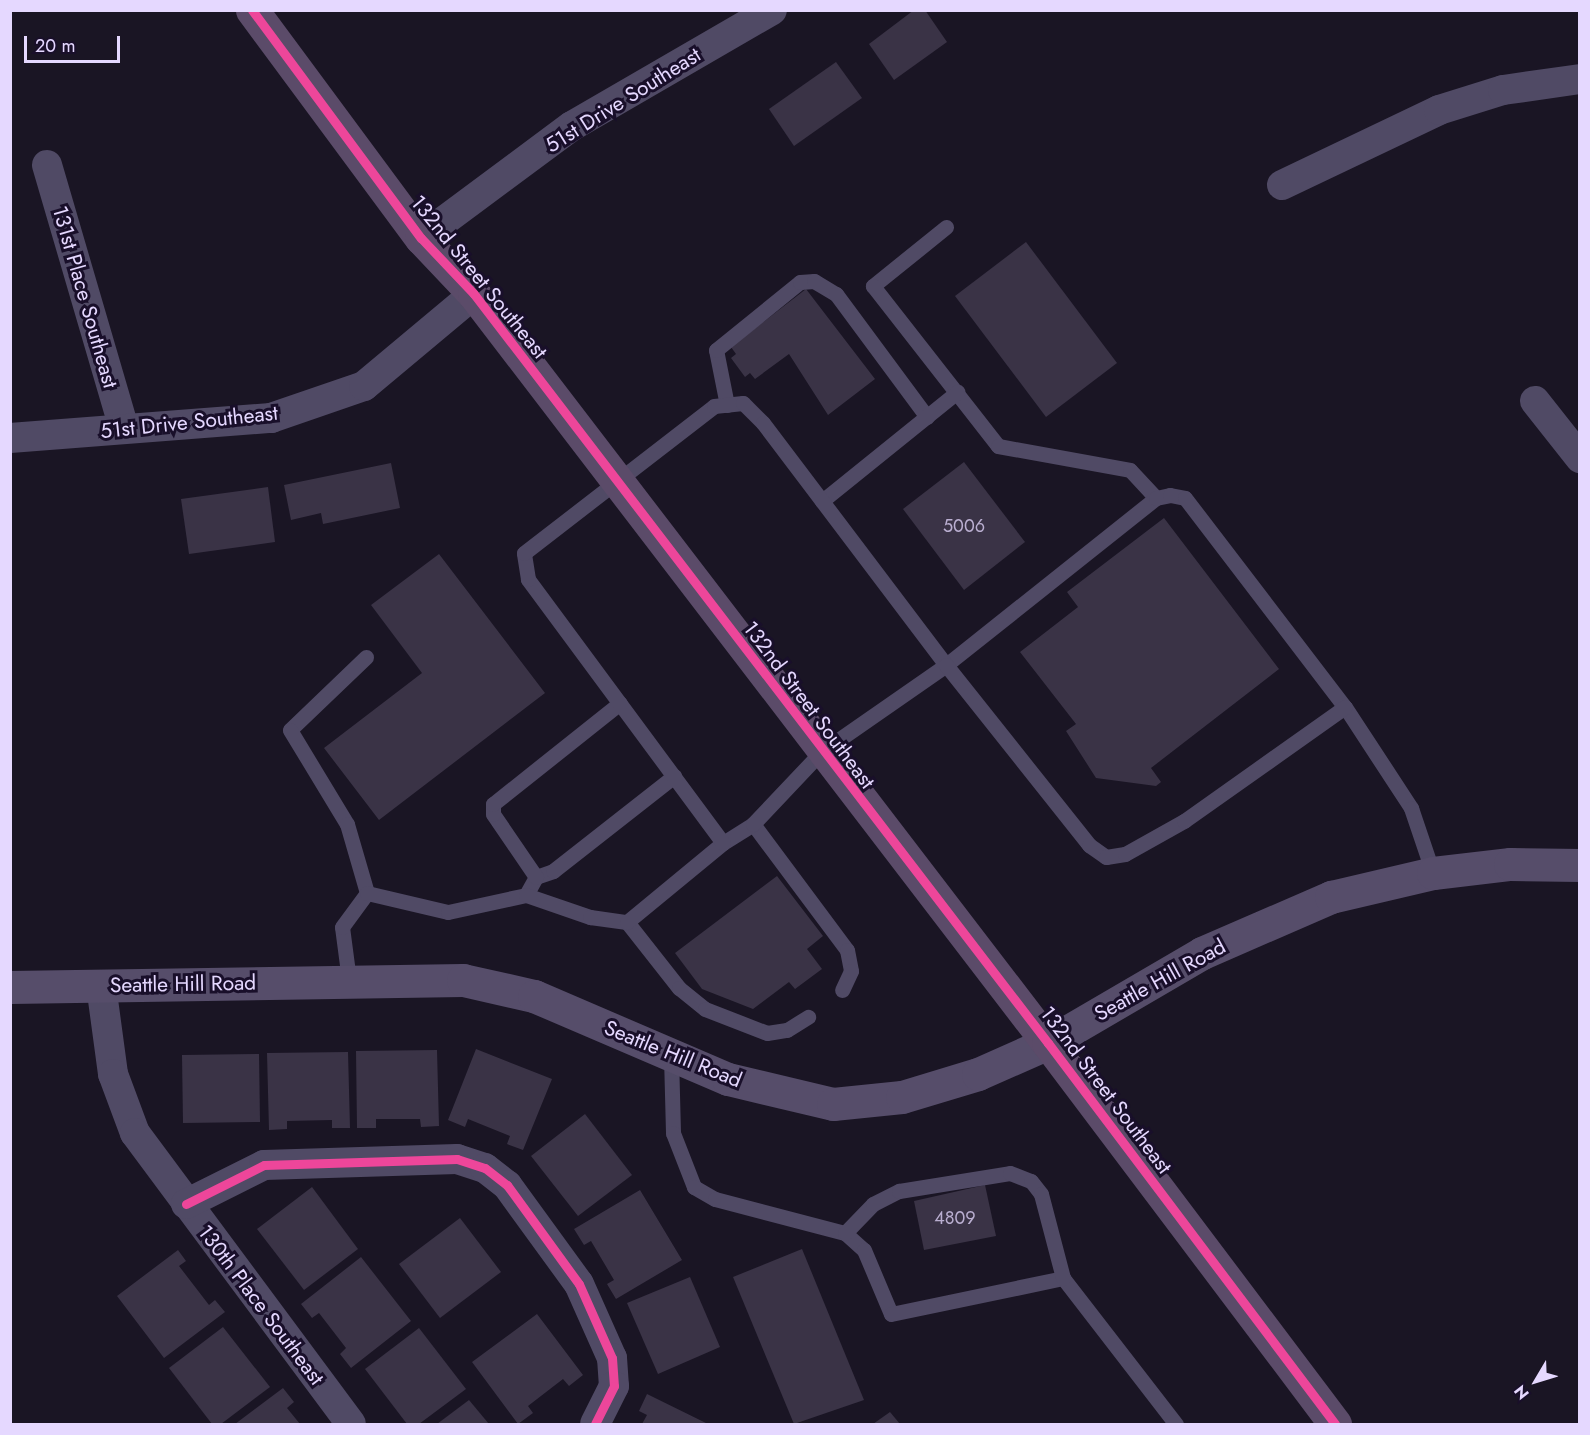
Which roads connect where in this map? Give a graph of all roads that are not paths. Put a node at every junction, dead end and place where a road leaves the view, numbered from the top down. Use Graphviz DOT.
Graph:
graph roads {
  1 [pos="252,10"];
  2 [pos="772,10"];
  3 [pos="1580,79"];
  4 [pos="47,165"];
  5 [pos="1282,185"];
  6 [pos="946,227"];
  7 [pos="421,238"];
  8 [pos="474,294"];
  9 [pos="957,392"];
  10 [pos="1535,401"];
  11 [pos="727,405"];
  12 [pos="927,417"];
  13 [pos="124,428"];
  14 [pos="10,438"];
  15 [pos="1580,459"];
  16 [pos="618,482"];
  17 [pos="1156,498"];
  18 [pos="822,501"];
  19 [pos="366,657"];
  20 [pos="946,665"];
  21 [pos="620,703"];
  22 [pos="1346,707"];
  23 [pos="821,752"];
  24 [pos="674,777"];
  25 [pos="753,824"];
  26 [pos="723,843"];
  27 [pos="1580,865"];
  28 [pos="1433,873"];
  29 [pos="536,877"];
  30 [pos="367,893"];
  31 [pos="526,895"];
  32 [pos="627,922"];
  33 [pos="349,980"];
  34 [pos="101,985"];
  35 [pos="10,987"];
  36 [pos="842,990"];
  37 [pos="808,1017"];
  38 [pos="1048,1043"];
  39 [pos="671,1056"];
  40 [pos="186,1204"];
  41 [pos="845,1233"];
  42 [pos="1064,1278"];
  43 [pos="351,1425"];
  44 [pos="595,1425"];
  45 [pos="1176,1425"];
  46 [pos="1335,1425"];
  1 -- 7 [label="main road, 132nd Street Southeast"];
  2 -- 7 [label="street, 51st Drive Southeast"];
  3 -- 5 [label="street"];
  4 -- 13 [label="street, 131st Place Southeast"];
  6 -- 9 [label="lane"];
  7 -- 8 [label="main road, 132nd Street Southeast"];
  8 -- 13 [label="street, 51st Drive Southeast"];
  8 -- 16 [label="main road, 132nd Street Southeast"];
  9 -- 12 [label="lane"];
  9 -- 17 [label="lane"];
  10 -- 15 [label="street"];
  11 -- 12 [label="lane"];
  11 -- 16 [label="lane"];
  11 -- 18 [label="lane"];
  12 -- 18 [label="lane"];
  13 -- 14 [label="street, 51st Drive Southeast"];
  16 -- 21 [label="lane"];
  16 -- 23 [label="main road, 132nd Street Southeast"];
  17 -- 20 [label="lane"];
  17 -- 22 [label="lane"];
  18 -- 20 [label="lane"];
  19 -- 30 [label="lane"];
  20 -- 22 [label="lane"];
  20 -- 23 [label="lane"];
  21 -- 24 [label="lane"];
  21 -- 29 [label="lane"];
  22 -- 28 [label="lane"];
  23 -- 25 [label="lane"];
  23 -- 38 [label="main road, 132nd Street Southeast"];
  24 -- 26 [label="lane"];
  24 -- 29 [label="lane"];
  25 -- 26 [label="lane"];
  25 -- 36 [label="lane"];
  26 -- 32 [label="lane"];
  27 -- 28 [label="main road, Seattle Hill Road"];
  28 -- 38 [label="main road, Seattle Hill Road"];
  29 -- 31 [label="lane"];
  30 -- 31 [label="lane"];
  30 -- 33 [label="lane"];
  31 -- 32 [label="lane"];
  32 -- 37 [label="lane"];
  33 -- 34 [label="main road, Seattle Hill Road"];
  33 -- 39 [label="main road, Seattle Hill Road"];
  34 -- 35 [label="main road, Seattle Hill Road"];
  34 -- 40 [label="street, 130th Place Southeast"];
  38 -- 39 [label="main road, Seattle Hill Road"];
  38 -- 46 [label="main road, 132nd Street Southeast"];
  39 -- 41 [label="lane"];
  40 -- 43 [label="street, 130th Place Southeast"];
  40 -- 44 [label="street"];
  41 -- 42 [label="lane"];
  41 -- 42 [label="lane"];
  42 -- 45 [label="lane"];
}
